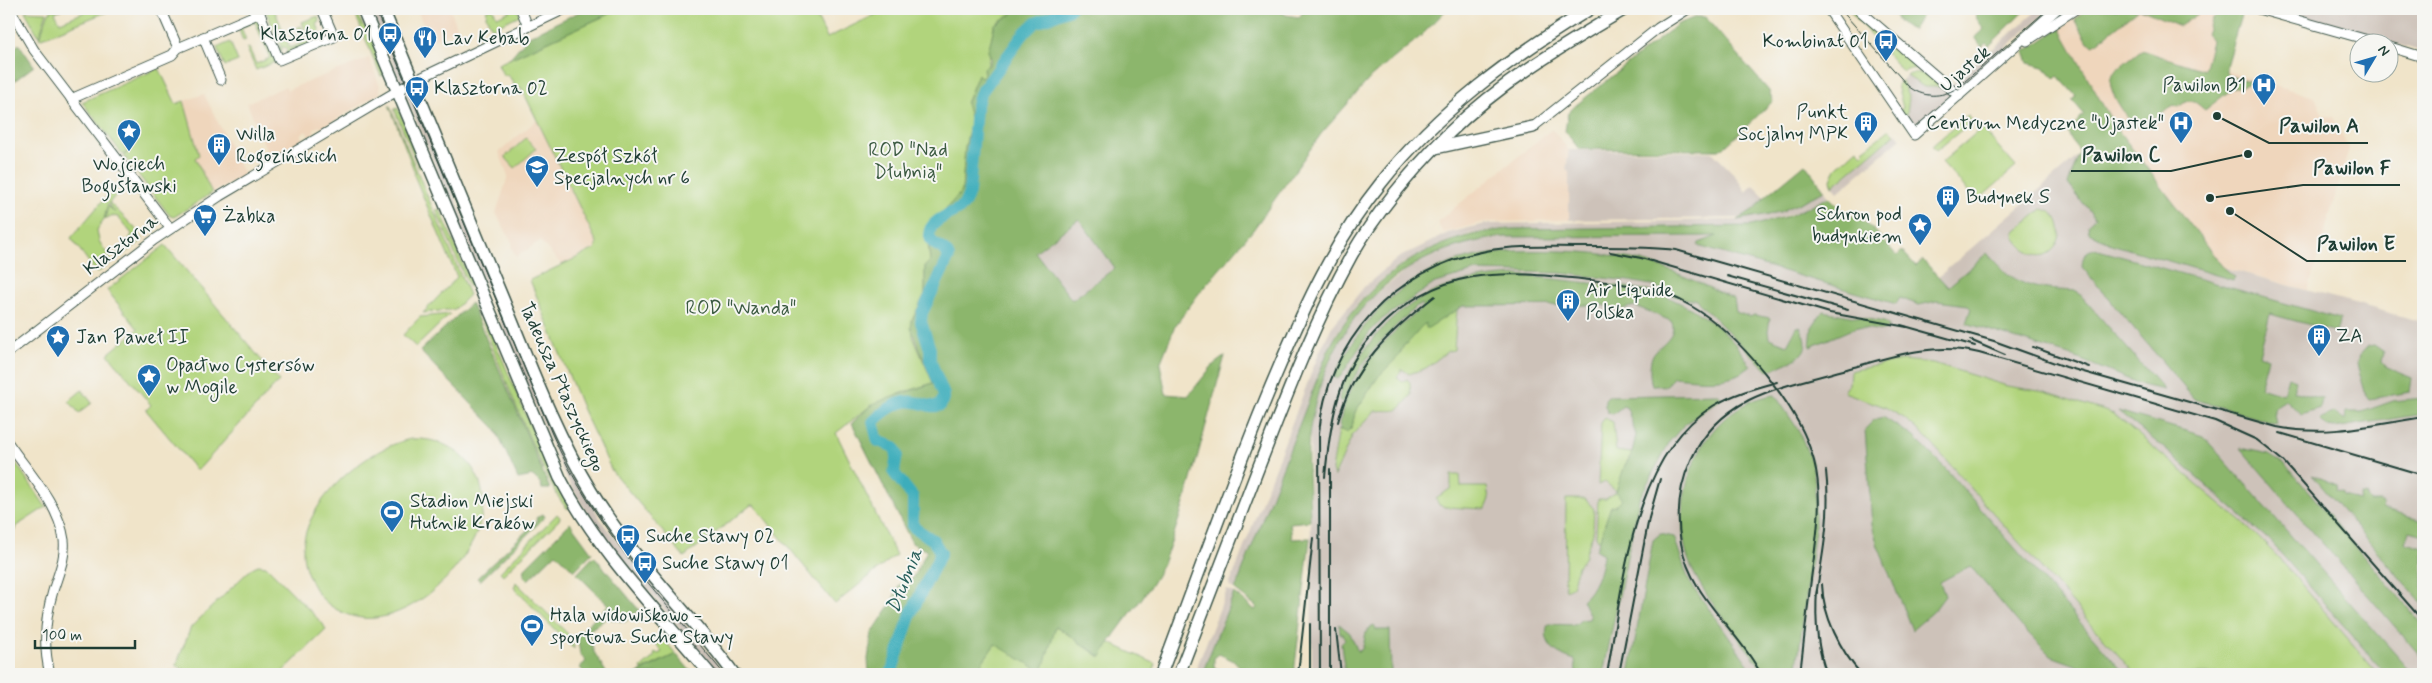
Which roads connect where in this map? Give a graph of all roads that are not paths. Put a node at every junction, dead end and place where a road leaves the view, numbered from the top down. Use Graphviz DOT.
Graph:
graph roads {
  1 [pos="10,9"];
  2 [pos="162,9"];
  3 [pos="322,9"];
  4 [pos="363,9"];
  5 [pos="383,9"];
  6 [pos="520,9"];
  7 [pos="565,9"];
  8 [pos="1590,9"];
  9 [pos="1625,9"];
  10 [pos="1688,9"];
  11 [pos="1828,9"];
  12 [pos="1858,9"];
  13 [pos="2057,9"];
  14 [pos="2076,9"];
  15 [pos="2258,9"];
  16 [pos="259,11"];
  17 [pos="528,27"];
  18 [pos="2350,35"];
  19 [pos="203,37"];
  20 [pos="2016,47"];
  21 [pos="178,48"];
  22 [pos="2400,50"];
  23 [pos="2423,57"];
  24 [pos="221,80"];
  25 [pos="414,81"];
  26 [pos="397,90"];
  27 [pos="1959,96"];
  28 [pos="71,98"];
  29 [pos="1533,127"];
  30 [pos="1434,148"];
  31 [pos="170,228"];
  32 [pos="9,352"];
  33 [pos="9,444"];
  34 [pos="556,469"];
  35 [pos="582,476"];
  36 [pos="710,643"];
  37 [pos="692,654"];
  38 [pos="50,674"];
  39 [pos="710,674"];
  40 [pos="734,674"];
  41 [pos="1161,674"];
  42 [pos="1179,674"];
  1 -- 28 [label="street"];
  2 -- 21 [label="street"];
  3 -- 16 [label="street"];
  4 -- 26 [label="main road, Tadeusza Ptaszyckiego"];
  5 -- 25 [label="main road, Tadeusza Ptaszyckiego"];
  6 -- 17 [label="street"];
  7 -- 17 [label="street, Klasztorna"];
  8 -- 41 [label="main road"];
  9 -- 30 [label="main road"];
  10 -- 29 [label="street"];
  11 -- 27 [label="street, Ujastek"];
  12 -- 27 [label="street"];
  13 -- 20 [label="street, Ujastek"];
  14 -- 20 [label="street, Ujastek"];
  15 -- 18 [label="street"];
  16 -- 19 [label="street"];
  17 -- 25 [label="street, Klasztorna"];
  19 -- 21 [label="street"];
  19 -- 24 [label="street"];
  20 -- 27 [label="street, Ujastek"];
  21 -- 28 [label="street"];
  22 -- 23 [label="street"];
  25 -- 26 [label="street, Klasztorna"];
  25 -- 35 [label="main road, Tadeusza Ptaszyckiego"];
  26 -- 31 [label="street, Klasztorna"];
  26 -- 34 [label="main road, Tadeusza Ptaszyckiego"];
  28 -- 31 [label="street"];
  29 -- 30 [label="main road"];
  30 -- 42 [label="main road"];
  31 -- 32 [label="street, Klasztorna"];
  33 -- 38 [label="street"];
  34 -- 35 [label="main road"];
  34 -- 37 [label="main road, Tadeusza Ptaszyckiego"];
  35 -- 36 [label="main road, Tadeusza Ptaszyckiego"];
  36 -- 37 [label="main road"];
  36 -- 40 [label="main road, Tadeusza Ptaszyckiego"];
  37 -- 39 [label="main road, Tadeusza Ptaszyckiego"];
}
